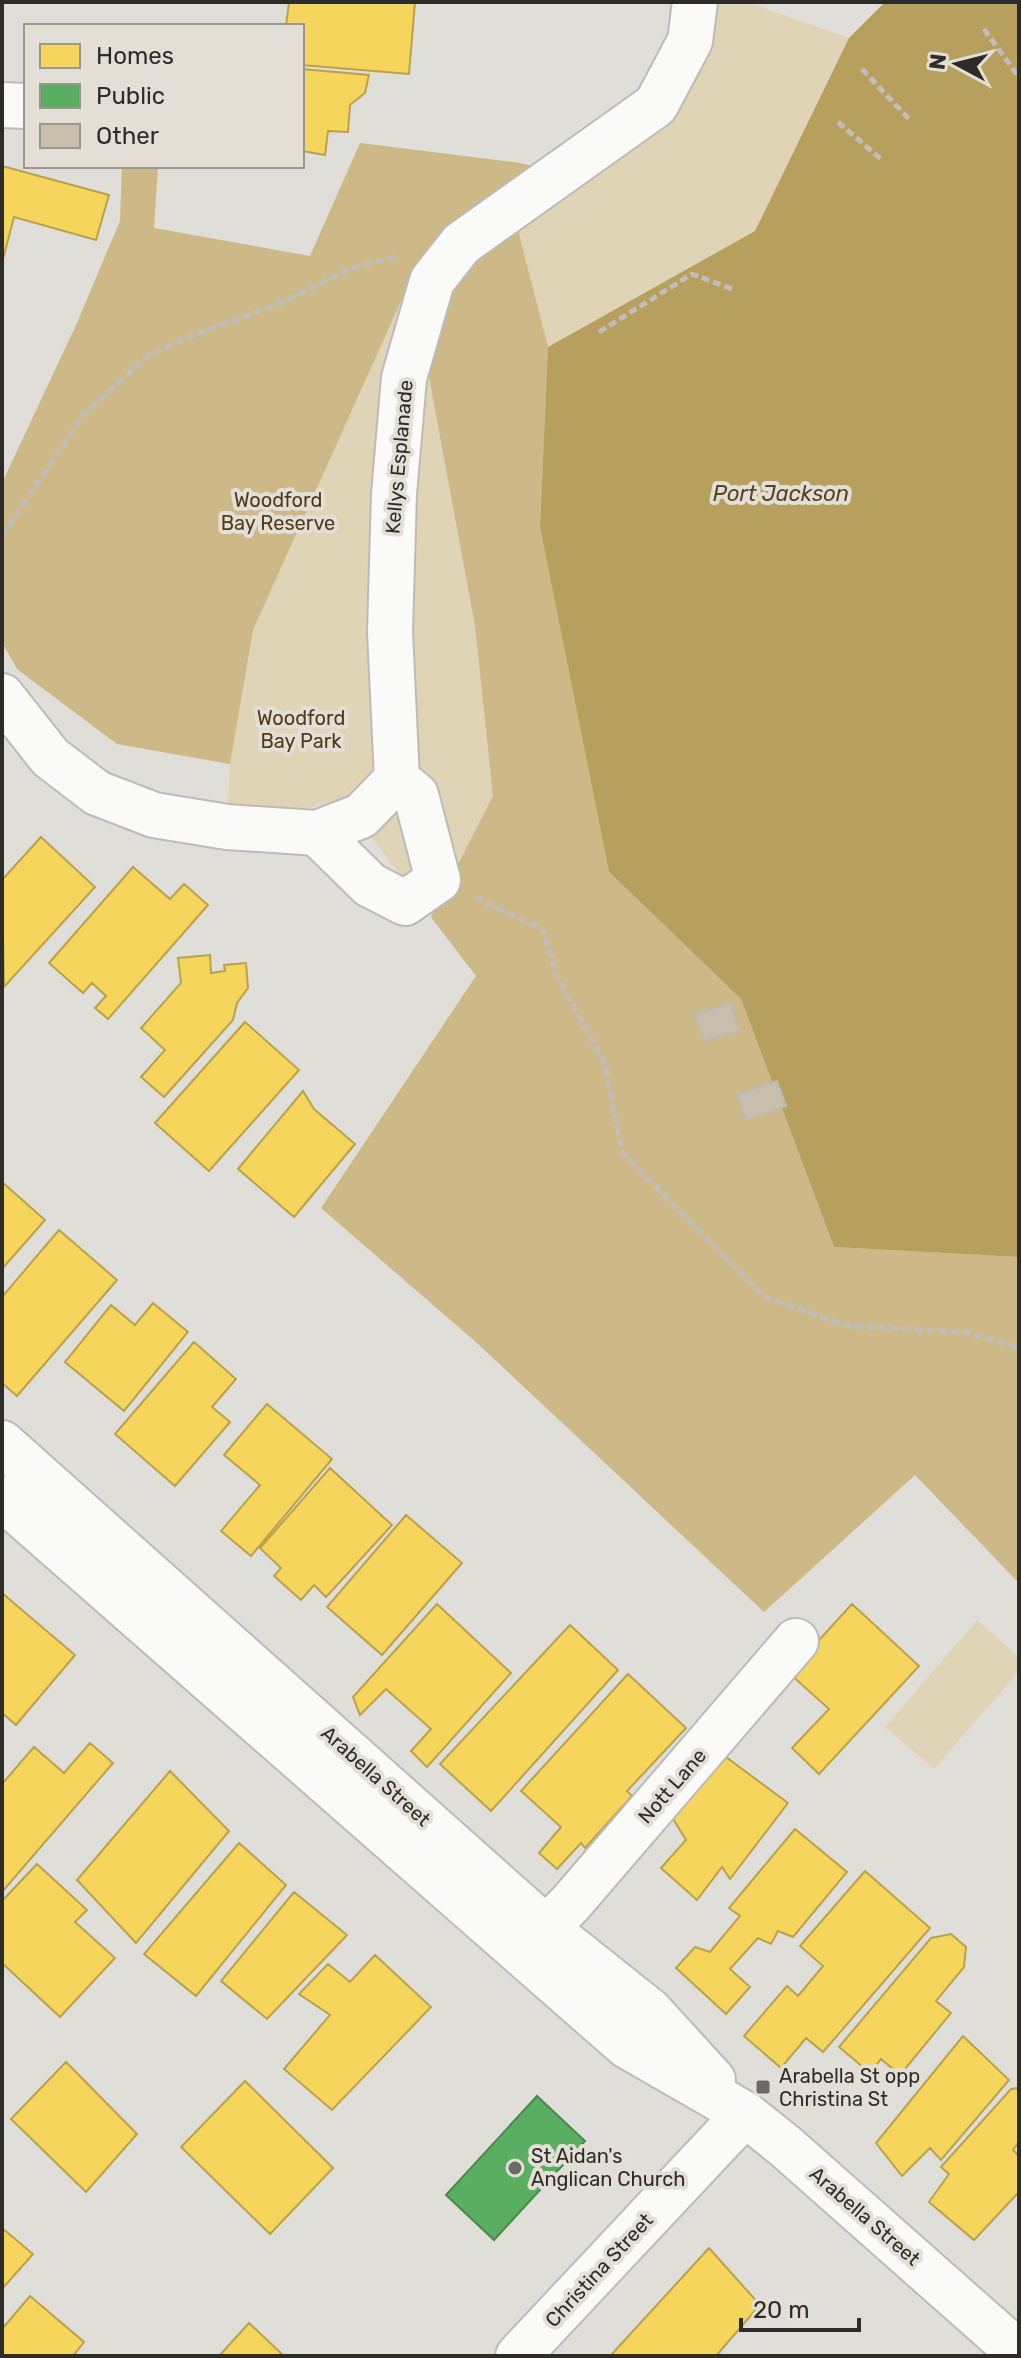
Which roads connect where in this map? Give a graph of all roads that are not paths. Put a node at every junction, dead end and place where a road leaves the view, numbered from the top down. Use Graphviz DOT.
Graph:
graph roads {
  1 [pos="695,2"];
  2 [pos="2,105"];
  3 [pos="24,106"];
  4 [pos="2,696"];
  5 [pos="397,779"];
  6 [pos="317,833"];
  7 [pos="2,1443"];
  8 [pos="2,1498"];
  9 [pos="796,1641"];
  10 [pos="546,1928"];
  11 [pos="745,2114"];
  12 [pos="1019,2353"];
  13 [pos="518,2356"];
  1 -- 5 [label="street, Kellys Esplanade"];
  2 -- 3 [label="street"];
  4 -- 6 [label="street"];
  5 -- 6 [label="street"];
  5 -- 6 [label="street"];
  7 -- 10 [label="street, Arabella Street"];
  8 -- 11 [label="street, Arabella Street"];
  9 -- 10 [label="street, Nott Lane"];
  10 -- 11 [label="street, Arabella Street"];
  11 -- 12 [label="street, Arabella Street"];
  11 -- 13 [label="street, Christina Street"];
}
